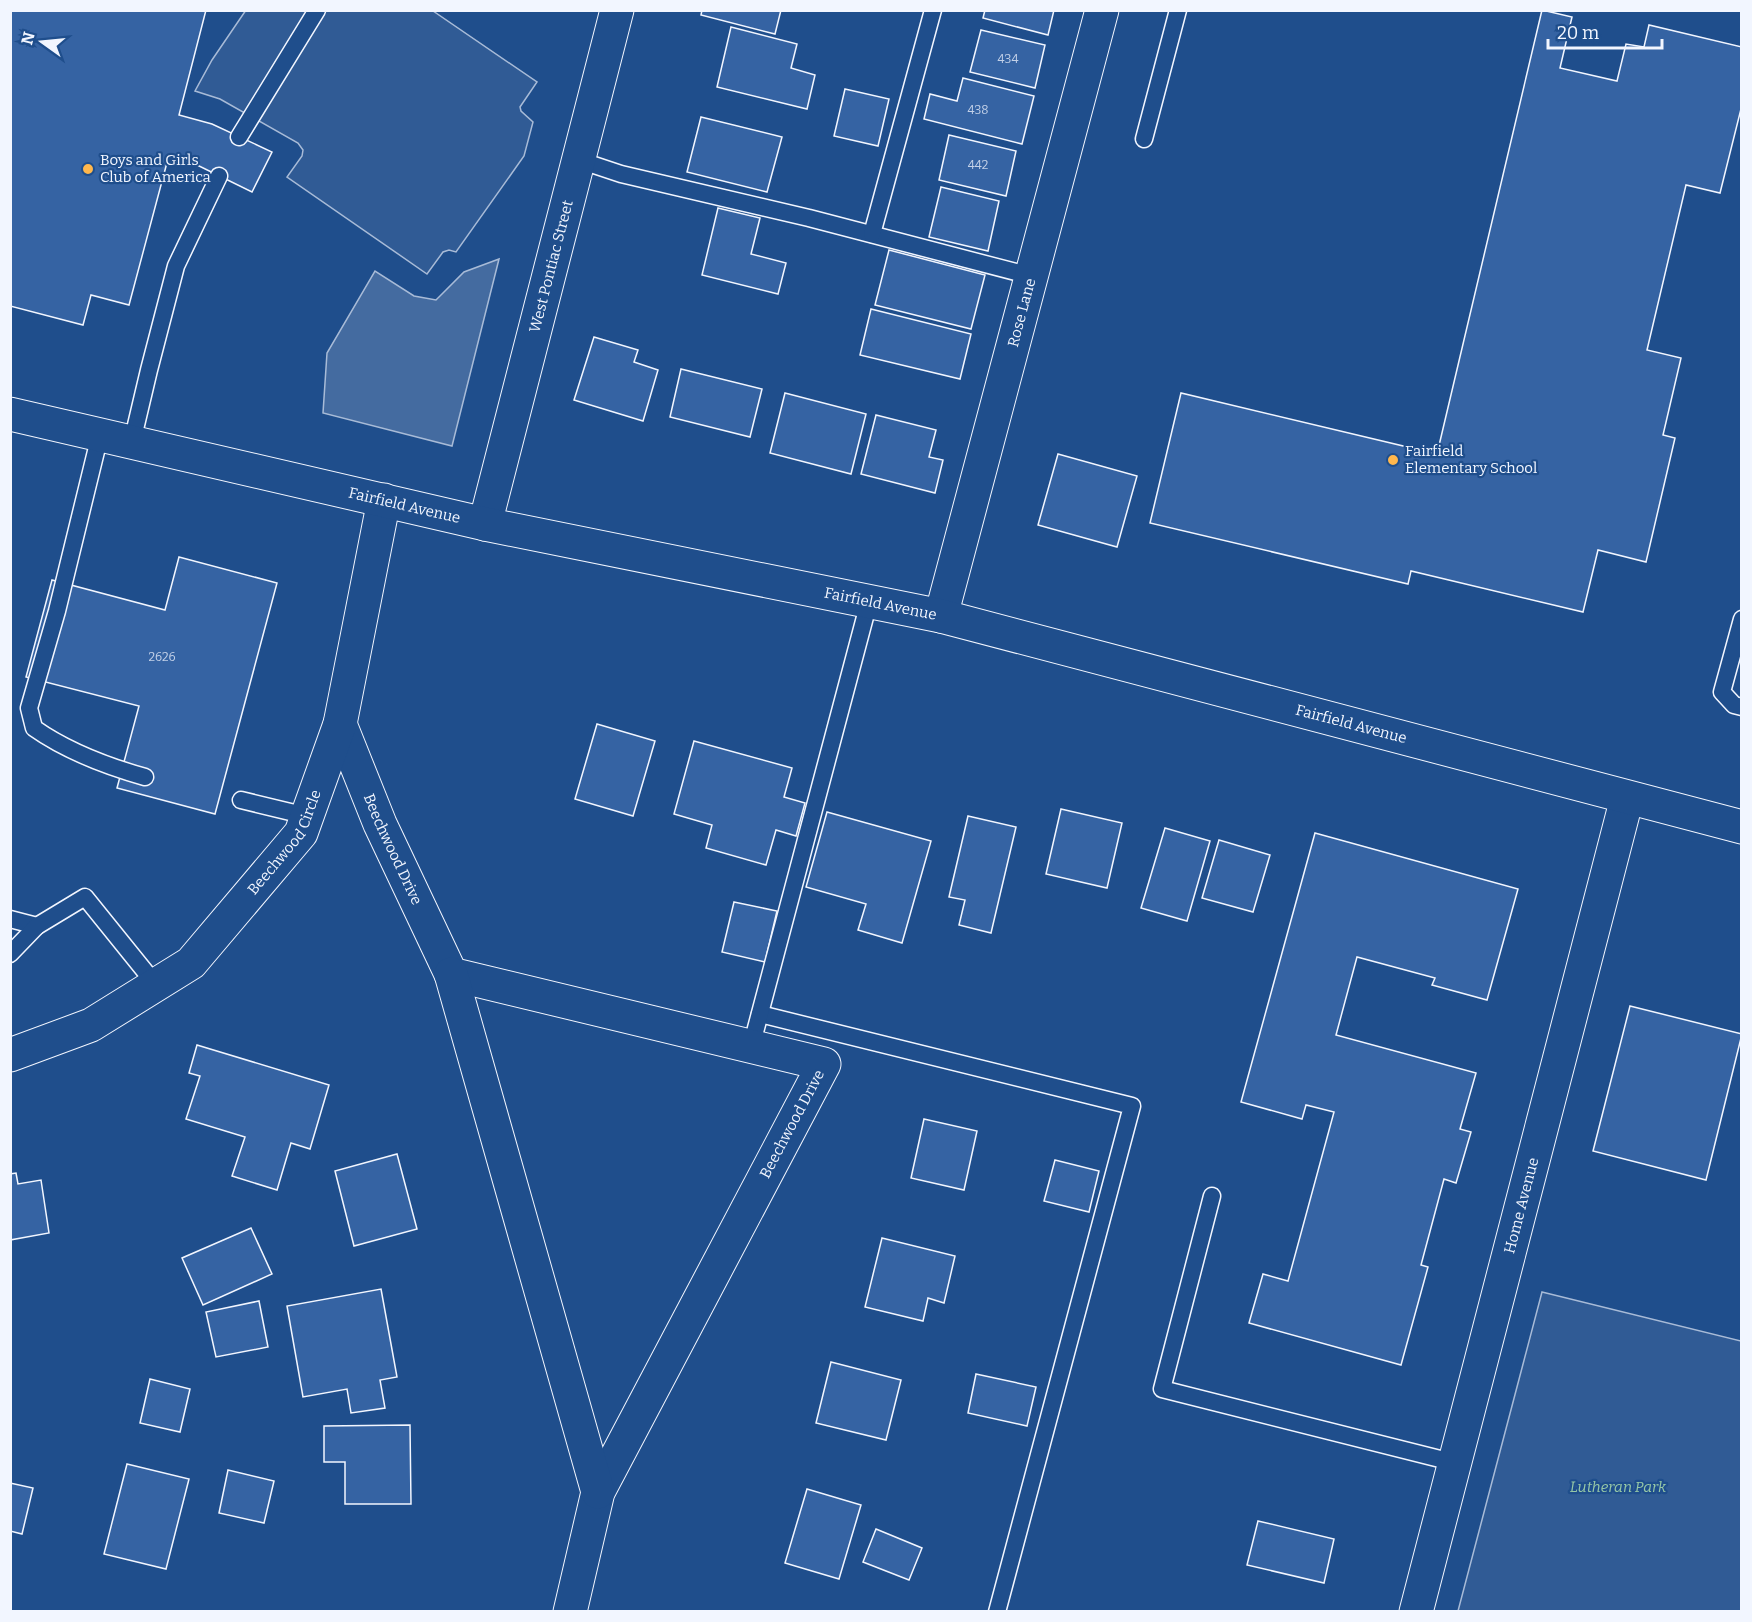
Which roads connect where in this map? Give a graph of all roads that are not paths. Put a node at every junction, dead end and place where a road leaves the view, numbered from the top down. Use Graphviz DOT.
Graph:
graph roads {
  1 [pos="317,10"];
  2 [pos="617,10"];
  3 [pos="933,10"];
  4 [pos="1102,10"];
  5 [pos="1178,10"];
  6 [pos="239,136"];
  7 [pos="1144,139"];
  8 [pos="579,160"];
  9 [pos="219,176"];
  10 [pos="872,234"];
  11 [pos="1031,276"];
  12 [pos="10,414"];
  13 [pos="100,435"];
  14 [pos="132,442"];
  15 [pos="384,500"];
  16 [pos="485,524"];
  17 [pos="870,602"];
  18 [pos="941,616"];
  19 [pos="1742,619"];
  20 [pos="1742,707"];
  21 [pos="340,724"];
  22 [pos="145,777"];
  23 [pos="1627,798"];
  24 [pos="241,800"];
  25 [pos="307,816"];
  26 [pos="1742,827"];
  27 [pos="10,919"];
  28 [pos="37,926"];
  29 [pos="10,954"];
  30 [pos="451,974"];
  31 [pos="156,985"];
  32 [pos="760,1014"];
  33 [pos="751,1047"];
  34 [pos="10,1055"];
  35 [pos="1212,1196"];
  36 [pos="1456,1463"];
  37 [pos="598,1492"];
  38 [pos="570,1611"];
  39 [pos="997,1611"];
  40 [pos="1416,1611"];
  1 -- 6 [label="lane"];
  2 -- 8 [label="street, West Pontiac Street"];
  3 -- 10 [label="lane"];
  4 -- 11 [label="street, Rose Lane"];
  5 -- 7 [label="lane"];
  8 -- 10 [label="lane"];
  8 -- 16 [label="street, West Pontiac Street"];
  9 -- 14 [label="lane"];
  10 -- 11 [label="lane"];
  11 -- 18 [label="street, Rose Lane"];
  12 -- 13 [label="street, Fairfield Avenue"];
  13 -- 14 [label="street, Fairfield Avenue"];
  13 -- 22 [label="lane"];
  14 -- 15 [label="street, Fairfield Avenue"];
  15 -- 16 [label="street, Fairfield Avenue"];
  15 -- 21 [label="street, Beechwood Circle"];
  16 -- 17 [label="street, Fairfield Avenue"];
  17 -- 18 [label="street, Fairfield Avenue"];
  17 -- 32 [label="lane"];
  18 -- 23 [label="street, Fairfield Avenue"];
  19 -- 20 [label="lane"];
  21 -- 25 [label="street, Beechwood Circle"];
  21 -- 30 [label="street, Beechwood Drive"];
  23 -- 26 [label="street, Fairfield Avenue"];
  23 -- 36 [label="street, Home Avenue"];
  24 -- 25 [label="lane"];
  25 -- 31 [label="street, Beechwood Circle"];
  27 -- 28 [label="lane"];
  28 -- 29 [label="lane"];
  28 -- 31 [label="lane"];
  30 -- 33 [label="street, Beechwood Drive"];
  30 -- 37 [label="street, Beechwood Drive"];
  31 -- 34 [label="street, Beechwood Circle"];
  32 -- 33 [label="lane"];
  32 -- 39 [label="lane"];
  33 -- 37 [label="street, Beechwood Drive"];
  35 -- 36 [label="lane"];
  36 -- 40 [label="street, Home Avenue"];
  37 -- 38 [label="street, Beechwood Drive"];
}
